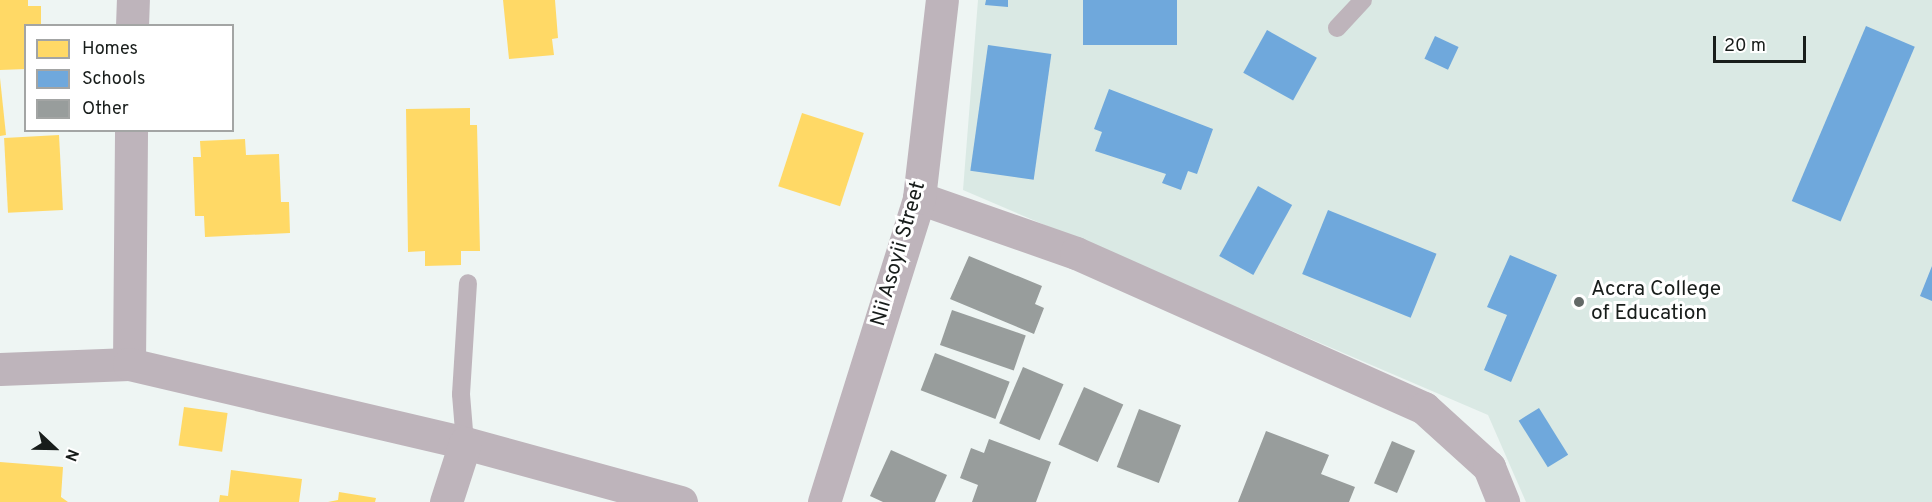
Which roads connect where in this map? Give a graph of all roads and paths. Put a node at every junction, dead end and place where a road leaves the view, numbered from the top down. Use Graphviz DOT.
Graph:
graph roads {
  1 [pos="133,0"];
  2 [pos="942,0"];
  3 [pos="1363,0"];
  4 [pos="132,24"];
  5 [pos="1337,28"];
  6 [pos="131,132"];
  7 [pos="919,198"];
  8 [pos="468,283"];
  9 [pos="129,364"];
  10 [pos="0,369"];
  11 [pos="465,443"];
  12 [pos="446,502"];
  13 [pos="681,502"];
  14 [pos="824,502"];
  15 [pos="1503,502"];
  1 -- 4 [label="street"];
  2 -- 7 [label="street, Nii Asoyii Street"];
  3 -- 5 [label="lane"];
  6 -- 9 [label="street"];
  7 -- 14 [label="street, Nii Asoyii Street"];
  7 -- 15 [label="street"];
  8 -- 11 [label="lane"];
  9 -- 10 [label="street"];
  9 -- 11 [label="street"];
  11 -- 12 [label="street"];
  11 -- 13 [label="street"];
}
